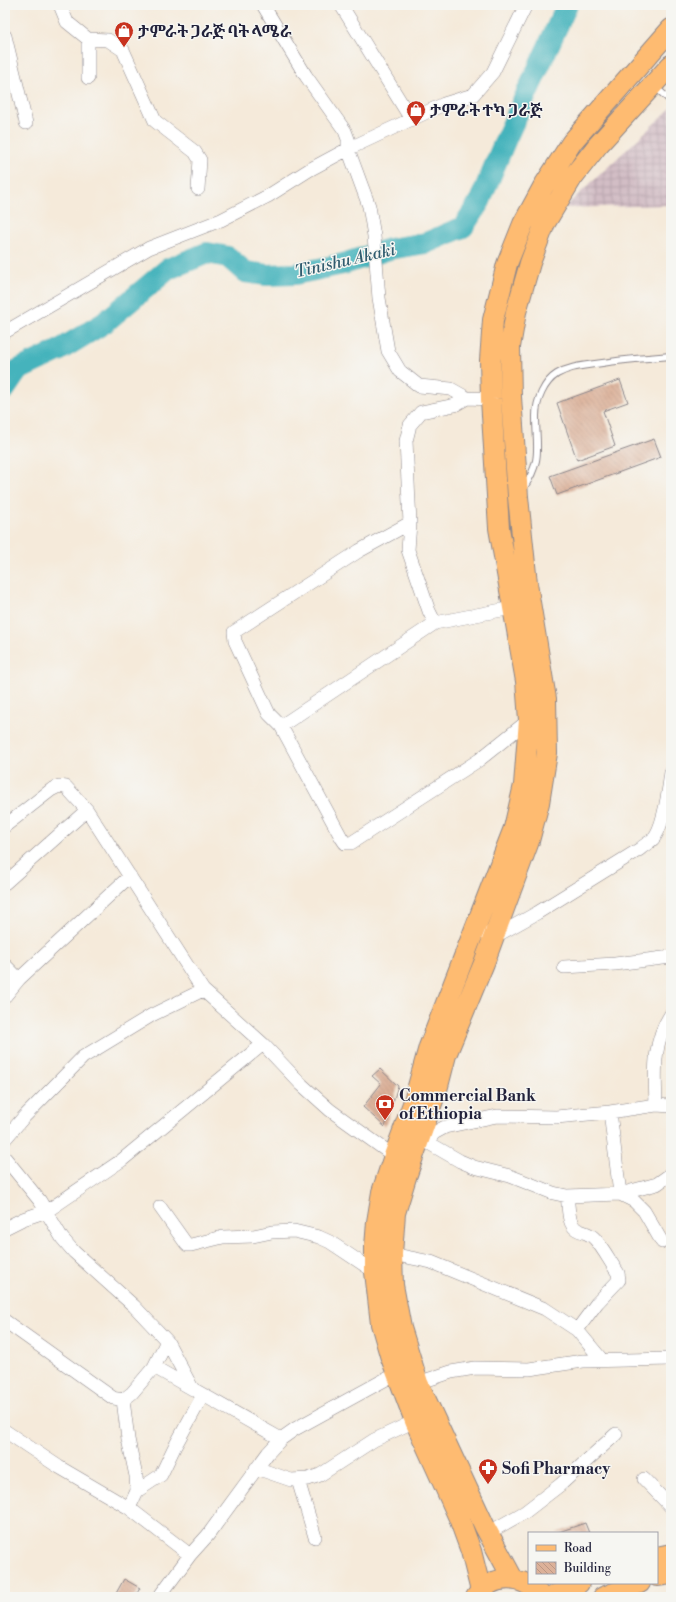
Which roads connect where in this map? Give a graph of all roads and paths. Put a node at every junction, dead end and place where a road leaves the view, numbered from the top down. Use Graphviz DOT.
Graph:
graph roads {
  1 [pos="60,5"];
  2 [pos="264,5"];
  3 [pos="342,5"];
  4 [pos="526,5"];
  5 [pos="671,29"];
  6 [pos="5,36"];
  7 [pos="88,39"];
  8 [pos="671,65"];
  9 [pos="88,78"];
  10 [pos="653,85"];
  11 [pos="671,101"];
  12 [pos="411,119"];
  13 [pos="26,123"];
  14 [pos="348,149"];
  15 [pos="198,189"];
  16 [pos="5,332"];
  17 [pos="671,356"];
  18 [pos="467,398"];
  19 [pos="491,399"];
  20 [pos="518,496"];
  21 [pos="410,523"];
  22 [pos="512,608"];
  23 [pos="435,623"];
  24 [pos="529,720"];
  25 [pos="281,726"];
  26 [pos="671,772"];
  27 [pos="669,797"];
  28 [pos="87,810"];
  29 [pos="5,826"];
  30 [pos="130,876"];
  31 [pos="5,882"];
  32 [pos="475,930"];
  33 [pos="494,937"];
  34 [pos="671,957"];
  35 [pos="5,965"];
  36 [pos="564,967"];
  37 [pos="19,979"];
  38 [pos="203,990"];
  39 [pos="5,996"];
  40 [pos="671,1014"];
  41 [pos="263,1044"];
  42 [pos="656,1105"];
  43 [pos="671,1106"];
  44 [pos="610,1112"];
  45 [pos="5,1139"];
  46 [pos="423,1141"];
  47 [pos="394,1156"];
  48 [pos="5,1158"];
  49 [pos="671,1174"];
  50 [pos="620,1194"];
  51 [pos="568,1196"];
  52 [pos="160,1207"];
  53 [pos="47,1212"];
  54 [pos="5,1228"];
  55 [pos="662,1242"];
  56 [pos="392,1254"];
  57 [pos="375,1272"];
  58 [pos="5,1321"];
  59 [pos="577,1330"];
  60 [pos="168,1341"];
  61 [pos="671,1359"];
  62 [pos="602,1360"];
  63 [pos="154,1368"];
  64 [pos="397,1373"];
  65 [pos="418,1383"];
  66 [pos="192,1388"];
  67 [pos="203,1396"];
  68 [pos="123,1400"];
  69 [pos="415,1422"];
  70 [pos="5,1431"];
  71 [pos="616,1434"];
  72 [pos="281,1439"];
  73 [pos="256,1468"];
  74 [pos="644,1479"];
  75 [pos="298,1480"];
  76 [pos="137,1491"];
  77 [pos="671,1507"];
  78 [pos="129,1508"];
  79 [pos="488,1534"];
  80 [pos="315,1537"];
  81 [pos="671,1554"];
  82 [pos="190,1555"];
  83 [pos="658,1557"];
  84 [pos="671,1574"];
  85 [pos="658,1576"];
  86 [pos="513,1579"];
  87 [pos="577,1584"];
  88 [pos="637,1584"];
  89 [pos="478,1594"];
  90 [pos="160,1597"];
  91 [pos="541,1597"];
  92 [pos="551,1597"];
  93 [pos="604,1597"];
  1 -- 7 [label="street"];
  2 -- 14 [label="street"];
  3 -- 12 [label="street"];
  4 -- 12 [label="street"];
  5 -- 19 [label="main road"];
  6 -- 13 [label="street"];
  7 -- 9 [label="street"];
  7 -- 15 [label="street"];
  8 -- 10 [label="main road"];
  10 -- 11 [label="lane"];
  10 -- 20 [label="main road"];
  12 -- 14 [label="street"];
  14 -- 16 [label="street"];
  14 -- 18 [label="street"];
  17 -- 20 [label="lane"];
  18 -- 19 [label="street"];
  18 -- 21 [label="street"];
  19 -- 22 [label="main road"];
  20 -- 33 [label="main road"];
  21 -- 23 [label="street"];
  21 -- 25 [label="street"];
  22 -- 23 [label="street"];
  22 -- 24 [label="main road"];
  23 -- 25 [label="street"];
  24 -- 25 [label="street"];
  24 -- 32 [label="main road"];
  26 -- 27 [label="street"];
  27 -- 33 [label="street"];
  28 -- 29 [label="street"];
  28 -- 30 [label="street"];
  28 -- 31 [label="street"];
  30 -- 37 [label="street"];
  30 -- 38 [label="street"];
  32 -- 33 [label="street"];
  32 -- 47 [label="main road"];
  33 -- 46 [label="main road"];
  34 -- 36 [label="street"];
  35 -- 37 [label="street"];
  37 -- 39 [label="street"];
  38 -- 41 [label="street"];
  38 -- 45 [label="street"];
  40 -- 42 [label="street"];
  41 -- 47 [label="street"];
  41 -- 53 [label="street"];
  42 -- 43 [label="street"];
  42 -- 44 [label="street"];
  44 -- 46 [label="street"];
  44 -- 50 [label="street"];
  46 -- 51 [label="street"];
  46 -- 56 [label="main road"];
  47 -- 57 [label="main road"];
  48 -- 53 [label="street"];
  49 -- 50 [label="street"];
  50 -- 51 [label="street"];
  50 -- 55 [label="street"];
  51 -- 59 [label="street"];
  52 -- 57 [label="street"];
  53 -- 54 [label="street"];
  53 -- 60 [label="street"];
  56 -- 59 [label="street"];
  56 -- 65 [label="main road"];
  57 -- 64 [label="main road"];
  58 -- 68 [label="street"];
  59 -- 62 [label="street"];
  60 -- 63 [label="street"];
  60 -- 66 [label="street"];
  61 -- 62 [label="street"];
  62 -- 65 [label="street"];
  63 -- 66 [label="street"];
  63 -- 68 [label="street"];
  64 -- 69 [label="main road"];
  64 -- 72 [label="street"];
  65 -- 79 [label="main road"];
  66 -- 67 [label="street"];
  67 -- 72 [label="street"];
  67 -- 76 [label="street"];
  68 -- 76 [label="street"];
  69 -- 75 [label="street"];
  69 -- 89 [label="main road"];
  70 -- 78 [label="street"];
  71 -- 79 [label="street"];
  72 -- 73 [label="street"];
  73 -- 75 [label="street"];
  73 -- 82 [label="street"];
  74 -- 77 [label="street"];
  75 -- 80 [label="street"];
  76 -- 78 [label="street"];
  78 -- 82 [label="street"];
  79 -- 86 [label="main road"];
  81 -- 83 [label="main road"];
  82 -- 90 [label="street"];
  84 -- 85 [label="main road"];
  86 -- 89 [label="main road"];
  86 -- 91 [label="main road"];
  87 -- 92 [label="main road"];
  88 -- 93 [label="main road"];
}
